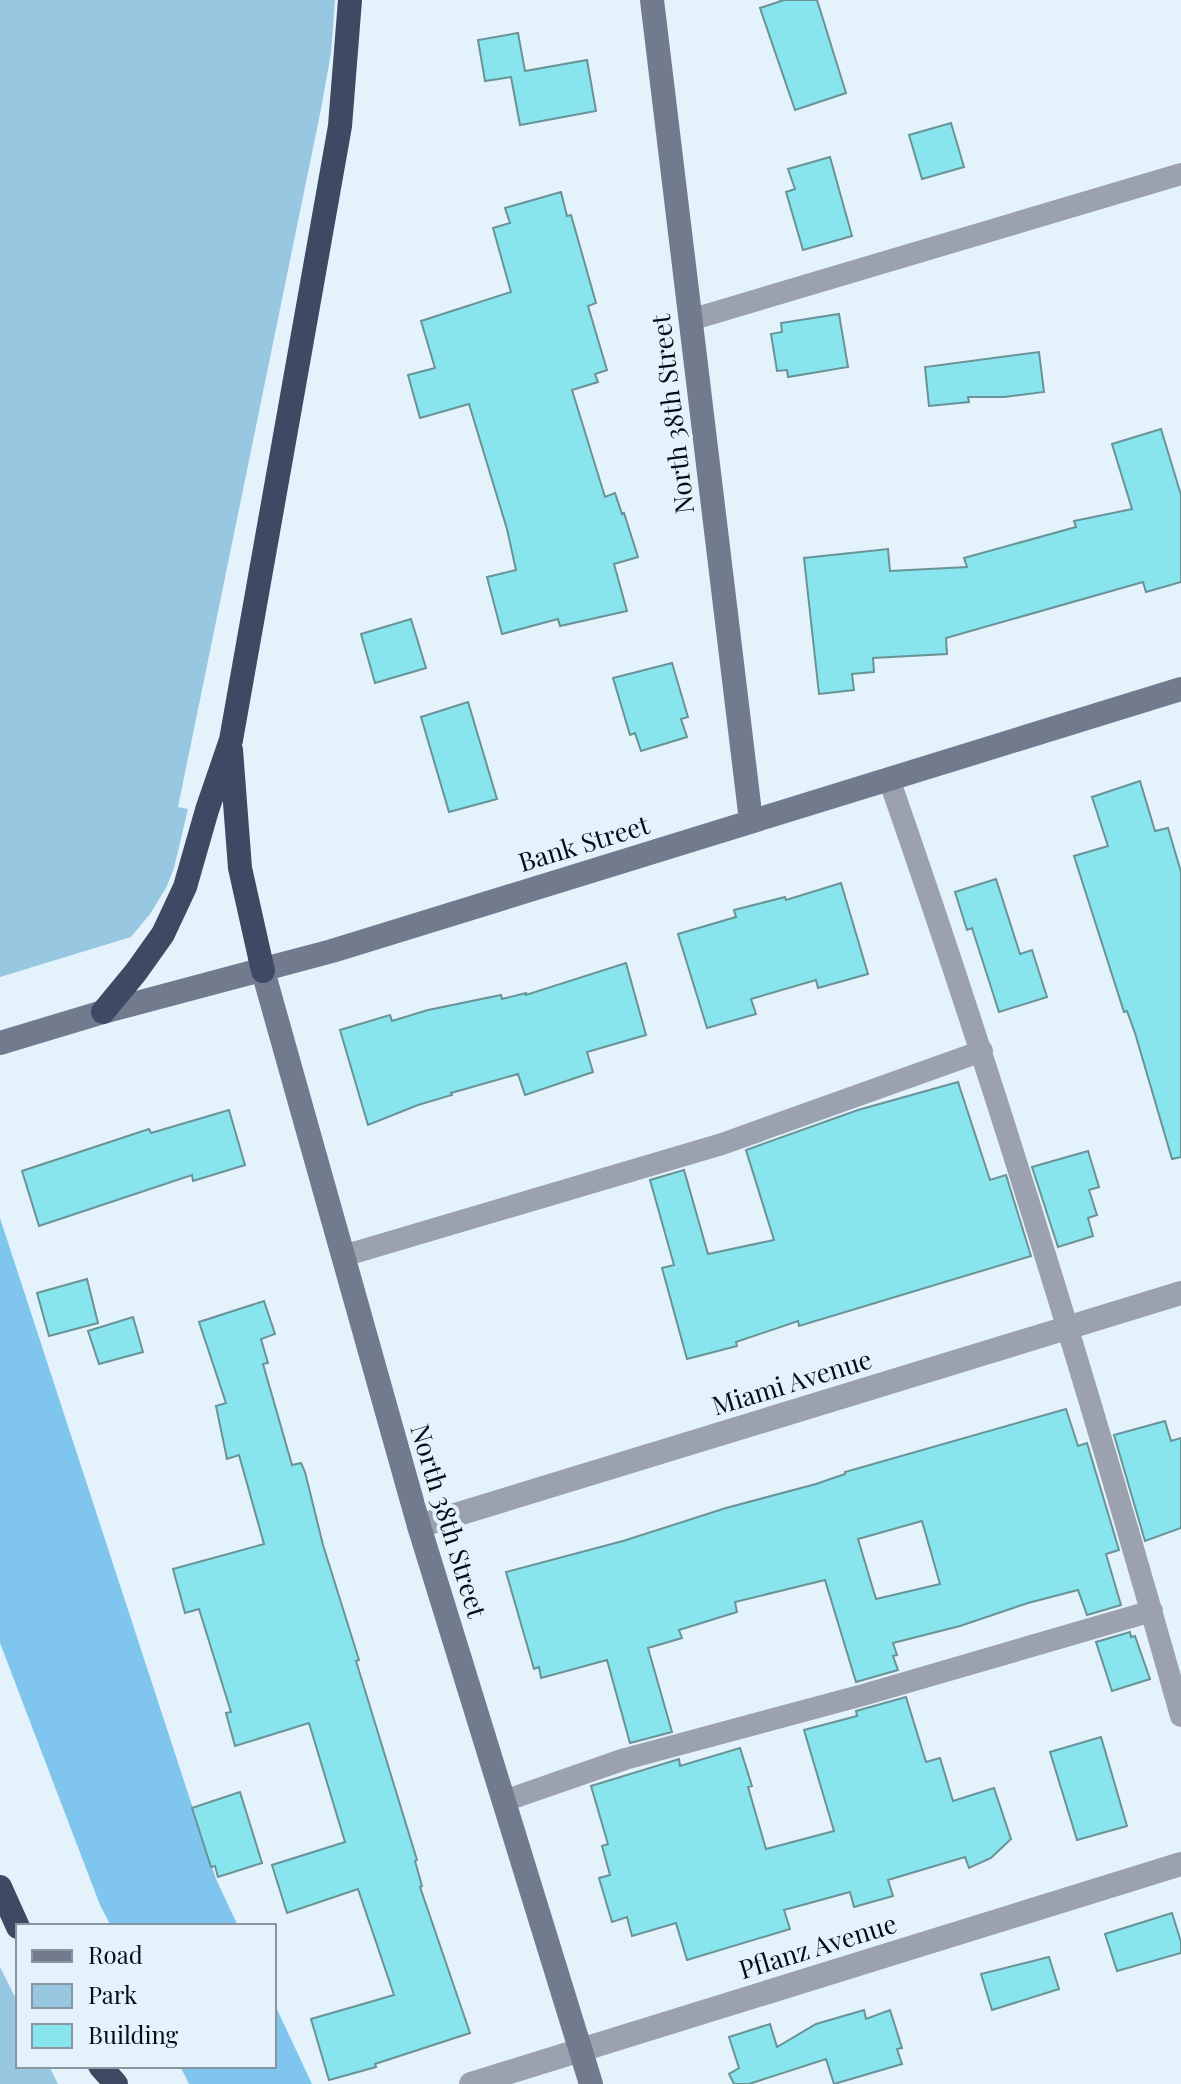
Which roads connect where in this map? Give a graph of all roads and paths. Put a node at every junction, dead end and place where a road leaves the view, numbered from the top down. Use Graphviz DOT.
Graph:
graph roads {
  1 [pos="350,0"];
  2 [pos="652,0"];
  3 [pos="1181,174"];
  4 [pos="690,320"];
  5 [pos="1181,689"];
  6 [pos="231,740"];
  7 [pos="889,779"];
  8 [pos="751,821"];
  9 [pos="263,971"];
  10 [pos="103,1012"];
  11 [pos="0,1043"];
  12 [pos="982,1051"];
  13 [pos="343,1256"];
  14 [pos="1181,1293"];
  15 [pos="1069,1327"];
  16 [pos="419,1526"];
  17 [pos="1152,1611"];
  18 [pos="1181,1716"];
  19 [pos="504,1801"];
  20 [pos="1181,1864"];
  21 [pos="0,1887"];
  22 [pos="17,1924"];
  23 [pos="581,2050"];
  24 [pos="102,2068"];
  25 [pos="116,2084"];
  26 [pos="471,2084"];
  27 [pos="591,2084"];
  1 -- 6 [label="highway"];
  2 -- 4 [label="street, North 38th Street"];
  3 -- 4 [label="lane"];
  4 -- 8 [label="street, North 38th Street"];
  5 -- 7 [label="street, Bank Street"];
  6 -- 9 [label="highway"];
  6 -- 10 [label="highway"];
  7 -- 8 [label="street, Bank Street"];
  7 -- 12 [label="lane"];
  8 -- 9 [label="street, Bank Street"];
  9 -- 10 [label="street, Bank Street"];
  9 -- 13 [label="street, North 38th Street"];
  10 -- 11 [label="street, Bank Street"];
  12 -- 13 [label="lane"];
  12 -- 15 [label="lane"];
  13 -- 16 [label="street, North 38th Street"];
  14 -- 15 [label="street, Miami Avenue"];
  15 -- 16 [label="street, Miami Avenue"];
  15 -- 17 [label="lane"];
  16 -- 19 [label="street, North 38th Street"];
  17 -- 18 [label="lane"];
  17 -- 19 [label="lane"];
  19 -- 23 [label="street, North 38th Street"];
  20 -- 23 [label="street, Pflanz Avenue"];
  21 -- 22 [label="highway"];
  23 -- 26 [label="street, Pflanz Avenue"];
  23 -- 27 [label="street, North 38th Street"];
  24 -- 25 [label="highway"];
}
